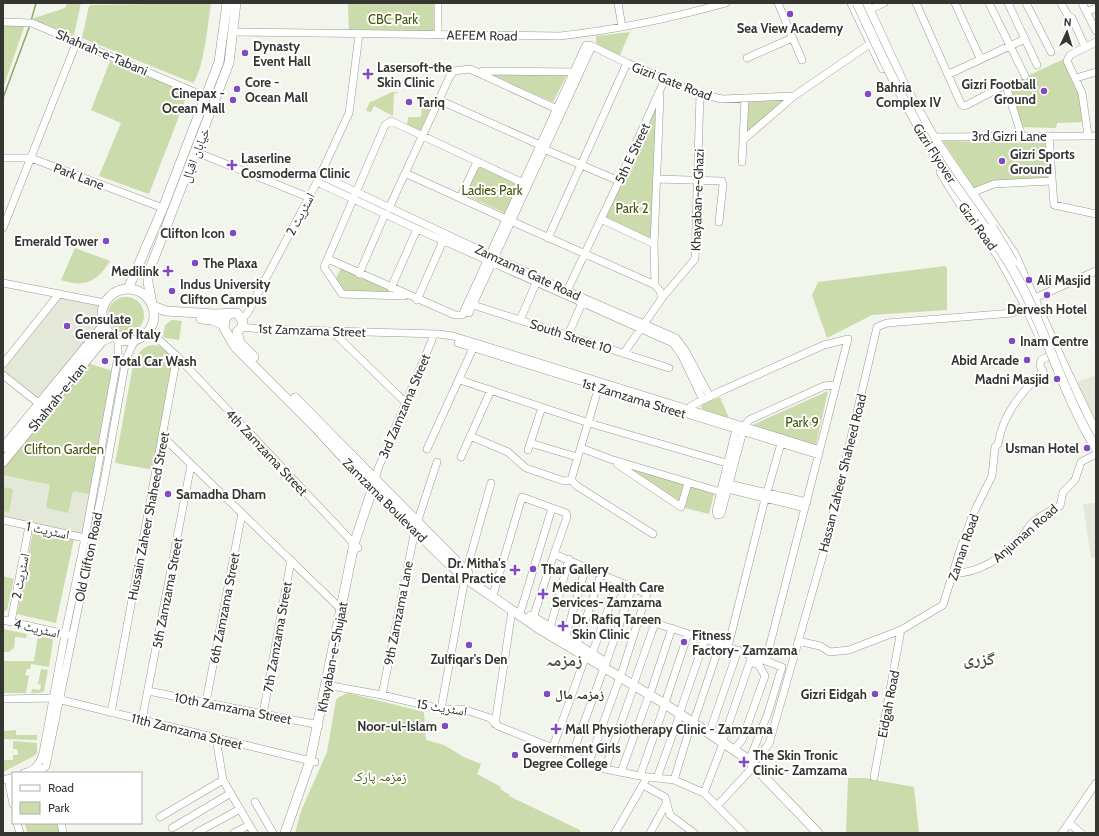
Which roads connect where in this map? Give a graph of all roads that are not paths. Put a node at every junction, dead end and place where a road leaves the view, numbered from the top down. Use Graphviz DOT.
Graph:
graph roads {
  1 [pos="227,3"];
  2 [pos="236,3"];
  3 [pos="438,3"];
  4 [pos="618,3"];
  5 [pos="726,3"];
  6 [pos="778,3"];
  7 [pos="852,3"];
  8 [pos="857,3"];
  9 [pos="863,3"];
  10 [pos="884,3"];
  11 [pos="916,3"];
  12 [pos="955,3"];
  13 [pos="989,3"];
  14 [pos="1008,3"];
  15 [pos="1026,3"];
  16 [pos="1061,3"];
  17 [pos="1082,3"];
  18 [pos="868,7"];
  19 [pos="1096,8"];
  20 [pos="1086,12"];
  21 [pos="3,22"];
  22 [pos="622,27"];
  23 [pos="1096,31"];
  24 [pos="234,32"];
  25 [pos="359,35"];
  26 [pos="438,35"];
  27 [pos="792,38"];
  28 [pos="882,38"];
  29 [pos="1025,39"];
  30 [pos="77,41"];
  31 [pos="870,42"];
  32 [pos="1096,42"];
  33 [pos="1010,45"];
  34 [pos="1085,47"];
  35 [pos="1051,52"];
  36 [pos="747,58"];
  37 [pos="980,58"];
  38 [pos="802,60"];
  39 [pos="627,63"];
  40 [pos="1037,64"];
  41 [pos="576,72"];
  42 [pos="1096,72"];
  43 [pos="478,73"];
  44 [pos="949,74"];
  45 [pos="1025,76"];
  46 [pos="1076,78"];
  47 [pos="665,79"];
  48 [pos="660,92"];
  49 [pos="202,94"];
  50 [pos="700,94"];
  51 [pos="794,96"];
  52 [pos="745,99"];
  53 [pos="439,100"];
  54 [pos="559,110"];
  55 [pos="1088,135"];
  56 [pos="933,136"];
  57 [pos="1022,136"];
  58 [pos="1049,136"];
  59 [pos="1096,136"];
  60 [pos="423,137"];
  61 [pos="743,140"];
  62 [pos="922,140"];
  63 [pos="542,147"];
  64 [pos="196,152"];
  65 [pos="3,158"];
  66 [pos="31,158"];
  67 [pos="477,162"];
  68 [pos="742,162"];
  69 [pos="581,165"];
  70 [pos="405,174"];
  71 [pos="319,179"];
  72 [pos="657,179"];
  73 [pos="697,180"];
  74 [pos="620,181"];
  75 [pos="1052,181"];
  76 [pos="523,183"];
  77 [pos="971,193"];
  78 [pos="356,196"];
  79 [pos="308,197"];
  80 [pos="460,198"];
  81 [pos="516,203"];
  82 [pos="163,208"];
  83 [pos="387,211"];
  84 [pos="1096,214"];
  85 [pos="601,219"];
  86 [pos="509,220"];
  87 [pos="719,222"];
  88 [pos="3,228"];
  89 [pos="417,229"];
  90 [pos="433,232"];
  91 [pos="548,238"];
  92 [pos="443,241"];
  93 [pos="654,244"];
  94 [pos="584,255"];
  95 [pos="491,258"];
  96 [pos="328,259"];
  97 [pos="151,266"];
  98 [pos="1096,271"];
  99 [pos="359,274"];
  100 [pos="526,274"];
  101 [pos="134,277"];
  102 [pos="3,283"];
  103 [pos="536,283"];
  104 [pos="655,285"];
  105 [pos="391,288"];
  106 [pos="128,289"];
  107 [pos="567,291"];
  108 [pos="58,294"];
  109 [pos="409,296"];
  110 [pos="662,298"];
  111 [pos="1035,298"];
  112 [pos="417,300"];
  113 [pos="105,303"];
  114 [pos="582,303"];
  115 [pos="1025,304"];
  116 [pos="153,305"];
  117 [pos="473,305"];
  118 [pos="466,312"];
  119 [pos="230,314"];
  120 [pos="154,318"];
  121 [pos="520,320"];
  122 [pos="104,325"];
  123 [pos="241,325"];
  124 [pos="224,326"];
  125 [pos="643,327"];
  126 [pos="149,331"];
  127 [pos="333,332"];
  128 [pos="433,334"];
  129 [pos="568,335"];
  130 [pos="116,337"];
  131 [pos="135,340"];
  132 [pos="475,346"];
  133 [pos="624,353"];
  134 [pos="177,356"];
  135 [pos="1049,356"];
  136 [pos="3,364"];
  137 [pos="669,368"];
  138 [pos="3,375"];
  139 [pos="569,375"];
  140 [pos="460,380"];
  141 [pos="835,385"];
  142 [pos="599,386"];
  143 [pos="491,390"];
  144 [pos="624,392"];
  145 [pos="706,399"];
  146 [pos="405,402"];
  147 [pos="43,407"];
  148 [pos="542,407"];
  149 [pos="687,411"];
  150 [pos="589,422"];
  151 [pos="741,429"];
  152 [pos="1096,434"];
  153 [pos="470,436"];
  154 [pos="163,437"];
  155 [pos="782,441"];
  156 [pos="530,443"];
  157 [pos="3,448"];
  158 [pos="581,448"];
  159 [pos="1096,448"];
  160 [pos="427,449"];
  161 [pos="528,450"];
  162 [pos="820,453"];
  163 [pos="1096,454"];
  164 [pos="461,457"];
  165 [pos="577,457"];
  166 [pos="610,459"];
  167 [pos="3,462"];
  168 [pos="437,462"];
  169 [pos="730,464"];
  170 [pos="191,465"];
  171 [pos="571,480"];
  172 [pos="491,483"];
  173 [pos="688,483"];
  174 [pos="376,487"];
  175 [pos="725,489"];
  176 [pos="766,496"];
  177 [pos="806,505"];
  178 [pos="552,508"];
  179 [pos="242,513"];
  180 [pos="3,520"];
  181 [pos="416,527"];
  182 [pos="28,531"];
  183 [pos="653,534"];
  184 [pos="89,539"];
  185 [pos="356,546"];
  186 [pos="554,554"];
  187 [pos="291,560"];
  188 [pos="569,560"];
  189 [pos="586,567"];
  190 [pos="952,573"];
  191 [pos="601,574"];
  192 [pos="466,575"];
  193 [pos="618,582"];
  194 [pos="632,588"];
  195 [pos="494,592"];
  196 [pos="512,610"];
  197 [pos="521,610"];
  198 [pos="343,611"];
  199 [pos="533,618"];
  200 [pos="639,618"];
  201 [pos="3,620"];
  202 [pos="11,622"];
  203 [pos="655,623"];
  204 [pos="550,628"];
  205 [pos="672,628"];
  206 [pos="901,630"];
  207 [pos="688,634"];
  208 [pos="68,635"];
  209 [pos="565,638"];
  210 [pos="705,639"];
  211 [pos="798,641"];
  212 [pos="720,644"];
  213 [pos="577,645"];
  214 [pos="728,647"];
  215 [pos="738,650"];
  216 [pos="589,656"];
  217 [pos="751,659"];
  218 [pos="766,660"];
  219 [pos="605,665"];
  220 [pos="621,675"];
  221 [pos="634,683"];
  222 [pos="328,685"];
  223 [pos="148,690"];
  224 [pos="650,693"];
  225 [pos="382,695"];
  226 [pos="3,698"];
  227 [pos="56,699"];
  228 [pos="206,702"];
  229 [pos="666,702"];
  230 [pos="441,709"];
  231 [pos="681,712"];
  232 [pos="111,713"];
  233 [pos="263,714"];
  234 [pos="142,720"];
  235 [pos="694,720"];
  236 [pos="495,724"];
  237 [pos="319,725"];
  238 [pos="711,728"];
  239 [pos="216,738"];
  240 [pos="724,739"];
  241 [pos="737,746"];
  242 [pos="552,747"];
  243 [pos="44,753"];
  244 [pos="572,755"];
  245 [pos="754,761"];
  246 [pos="312,762"];
  247 [pos="589,762"];
  248 [pos="47,769"];
  249 [pos="605,769"];
  250 [pos="27,772"];
  251 [pos="622,772"];
  252 [pos="643,777"];
  253 [pos="874,777"];
  254 [pos="657,778"];
  255 [pos="223,780"];
  256 [pos="674,780"];
  257 [pos="7,783"];
  258 [pos="1096,783"];
  259 [pos="643,785"];
  260 [pos="231,793"];
  261 [pos="704,793"];
  262 [pos="12,800"];
  263 [pos="255,802"];
  264 [pos="666,804"];
  265 [pos="718,806"];
  266 [pos="240,808"];
  267 [pos="160,817"];
  268 [pos="1069,823"];
  269 [pos="249,825"];
  270 [pos="172,828"];
  271 [pos="686,830"];
  272 [pos="196,833"];
  273 [pos="234,833"];
  274 [pos="254,833"];
  275 [pos="273,833"];
  276 [pos="285,833"];
  277 [pos="289,833"];
  278 [pos="615,833"];
  279 [pos="650,833"];
  280 [pos="694,833"];
  281 [pos="744,833"];
  282 [pos="818,833"];
  283 [pos="824,833"];
  284 [pos="1062,833"];
  285 [pos="1081,833"];
  1 -- 49 [label="main road, خیابان اقبال"];
  2 -- 24 [label="main road, خیابان اقبال"];
  3 -- 26 [label="street"];
  4 -- 22 [label="street"];
  5 -- 22 [label="street, AEFEM Road"];
  6 -- 27 [label="street"];
  7 -- 31 [label="main road, Gizri Road"];
  8 -- 159 [label="main road, Gizri Flyover, bridge"];
  9 -- 152 [label="main road, Gizri Flyover, bridge"];
  10 -- 18 [label="street"];
  11 -- 44 [label="street"];
  12 -- 37 [label="street"];
  13 -- 33 [label="street"];
  14 -- 29 [label="street"];
  15 -- 35 [label="street"];
  16 -- 34 [label="street"];
  17 -- 20 [label="street"];
  18 -- 28 [label="main road, Gizri Road"];
  19 -- 20 [label="street"];
  20 -- 23 [label="street"];
  21 -- 30 [label="street, Shahrah-e-Tabani"];
  22 -- 26 [label="street, AEFEM Road"];
  24 -- 25 [label="street, AEFEM Road"];
  24 -- 64 [label="main road, خیابان اقبال"];
  25 -- 26 [label="street, AEFEM Road"];
  25 -- 71 [label="street, اسٹریٹ 2"];
  27 -- 36 [label="street"];
  27 -- 38 [label="street"];
  28 -- 31 [label="street"];
  28 -- 56 [label="main road, Gizri Road"];
  29 -- 33 [label="street"];
  29 -- 40 [label="street"];
  30 -- 49 [label="street, Shahrah-e-Tabani"];
  30 -- 66 [label="street"];
  31 -- 51 [label="street"];
  31 -- 62 [label="main road, Gizri Road"];
  32 -- 34 [label="street"];
  33 -- 37 [label="street"];
  33 -- 45 [label="street"];
  34 -- 46 [label="street"];
  37 -- 44 [label="street"];
  39 -- 41 [label="street, Gizri Gate Road"];
  39 -- 47 [label="street, Gizri Gate Road"];
  39 -- 69 [label="street"];
  41 -- 43 [label="street"];
  41 -- 54 [label="street"];
  42 -- 46 [label="street"];
  43 -- 53 [label="street"];
  43 -- 54 [label="street"];
  44 -- 57 [label="street"];
  46 -- 55 [label="street"];
  47 -- 48 [label="street, 5th E Street"];
  47 -- 50 [label="street, Gizri Gate Road"];
  48 -- 72 [label="street"];
  48 -- 74 [label="street, 5th E Street"];
  49 -- 82 [label="main road, خیابان اقبال"];
  50 -- 52 [label="street, Gizri Gate Road"];
  50 -- 73 [label="street, Khayaban-e-Ghazi"];
  51 -- 52 [label="street, Gizri Gate Road"];
  51 -- 61 [label="street"];
  52 -- 61 [label="street"];
  53 -- 60 [label="street"];
  53 -- 63 [label="street"];
  54 -- 63 [label="street"];
  55 -- 58 [label="street, 3rd Gizri Lane"];
  55 -- 59 [label="street, 3rd Gizri Lane"];
  56 -- 57 [label="street, 3rd Gizri Lane"];
  56 -- 62 [label="street, 3rd Gizri Lane"];
  56 -- 77 [label="main road, Gizri Road"];
  57 -- 58 [label="street, 3rd Gizri Lane"];
  58 -- 75 [label="street"];
  60 -- 67 [label="street"];
  60 -- 70 [label="street"];
  60 -- 78 [label="street"];
  61 -- 68 [label="street"];
  62 -- 115 [label="main road, Gizri Road"];
  63 -- 69 [label="street"];
  63 -- 76 [label="street"];
  63 -- 81 [label="street"];
  64 -- 79 [label="street"];
  64 -- 97 [label="main road, خیابان اقبال"];
  65 -- 66 [label="street, Park Lane"];
  66 -- 82 [label="street, Park Lane"];
  66 -- 88 [label="street"];
  67 -- 76 [label="street"];
  67 -- 80 [label="street"];
  69 -- 74 [label="street"];
  69 -- 91 [label="street"];
  70 -- 80 [label="street"];
  70 -- 83 [label="street"];
  71 -- 78 [label="street, Zamzama Gate Road"];
  71 -- 79 [label="street, اسٹریٹ 2"];
  72 -- 73 [label="street"];
  72 -- 93 [label="street"];
  73 -- 87 [label="street"];
  73 -- 110 [label="street, Khayaban-e-Ghazi"];
  74 -- 85 [label="street, 5th E Street"];
  75 -- 77 [label="street"];
  75 -- 84 [label="street"];
  76 -- 81 [label="street"];
  77 -- 111 [label="main road, Gizri Road"];
  78 -- 83 [label="street, Zamzama Gate Road"];
  78 -- 96 [label="street"];
  79 -- 123 [label="street, اسٹریٹ 2"];
  80 -- 86 [label="street"];
  81 -- 86 [label="street"];
  82 -- 101 [label="main road, خیابان اقبال"];
  83 -- 89 [label="street, Zamzama Gate Road"];
  83 -- 90 [label="street, Zamzama Gate Road"];
  83 -- 99 [label="street"];
  85 -- 93 [label="street"];
  85 -- 94 [label="street, 5th E Street"];
  86 -- 91 [label="street"];
  86 -- 95 [label="street"];
  89 -- 90 [label="street, Zamzama Gate Road"];
  89 -- 105 [label="street"];
  90 -- 92 [label="street, Zamzama Gate Road"];
  90 -- 95 [label="street, Zamzama Gate Road"];
  91 -- 94 [label="street"];
  92 -- 95 [label="street, Zamzama Gate Road"];
  92 -- 112 [label="street"];
  93 -- 104 [label="street"];
  94 -- 104 [label="street"];
  94 -- 107 [label="street, 5th E Street"];
  95 -- 100 [label="street, Zamzama Gate Road"];
  95 -- 117 [label="street"];
  95 -- 118 [label="street"];
  96 -- 99 [label="street"];
  96 -- 109 [label="street"];
  97 -- 101 [label="main road"];
  97 -- 116 [label="main road, خیابان اقبال"];
  98 -- 111 [label="street"];
  99 -- 105 [label="street"];
  100 -- 103 [label="street, Zamzama Gate Road"];
  100 -- 107 [label="street, Zamzama Gate Road"];
  101 -- 106 [label="main road, خیابان اقبال"];
  102 -- 108 [label="street"];
  103 -- 114 [label="street, Zamzama Gate Road"];
  103 -- 121 [label="street"];
  104 -- 110 [label="street"];
  105 -- 109 [label="street"];
  106 -- 113 [label="main road"];
  106 -- 116 [label="main road"];
  107 -- 125 [label="street, Zamzama Gate Road"];
  108 -- 113 [label="street"];
  108 -- 136 [label="street"];
  109 -- 112 [label="street"];
  110 -- 125 [label="street, Khayaban-e-Ghazi"];
  111 -- 115 [label="street"];
  111 -- 152 [label="main road, Gizri Road"];
  112 -- 118 [label="street"];
  113 -- 122 [label="main road"];
  114 -- 125 [label="street, Zamzama Gate Road"];
  114 -- 129 [label="street"];
  115 -- 135 [label="main road, Gizri Road"];
  115 -- 211 [label="street, Hassan Zaheer Shaheed Road"];
  116 -- 119 [label="main road"];
  116 -- 120 [label="main road"];
  117 -- 118 [label="street"];
  117 -- 121 [label="street, South Street 10"];
  119 -- 123 [label="main road"];
  119 -- 124 [label="main road"];
  120 -- 124 [label="main road"];
  120 -- 126 [label="main road"];
  121 -- 129 [label="street, South Street 10"];
  122 -- 130 [label="main road"];
  122 -- 147 [label="main road, Shahrah-e-Iran"];
  123 -- 124 [label="main road"];
  123 -- 127 [label="street, 1st Zamzama Street"];
  123 -- 174 [label="main road, Zamzama Boulevard"];
  124 -- 174 [label="main road, Zamzama Boulevard"];
  125 -- 133 [label="street, Khayaban-e-Ghazi"];
  125 -- 145 [label="street, Zamzama Gate Road"];
  126 -- 131 [label="main road"];
  126 -- 134 [label="street"];
  127 -- 128 [label="street, 1st Zamzama Street"];
  127 -- 146 [label="street"];
  128 -- 132 [label="street, 1st Zamzama Street"];
  128 -- 146 [label="street, 3rd Zamzama Street"];
  129 -- 133 [label="street, South Street 10"];
  130 -- 131 [label="main road"];
  130 -- 147 [label="main road, Shahrah-e-Iran"];
  130 -- 184 [label="street, Old Clifton Road"];
  131 -- 184 [label="street, Old Clifton Road"];
  132 -- 139 [label="street, 1st Zamzama Street"];
  132 -- 140 [label="street"];
  133 -- 137 [label="street, South Street 10"];
  134 -- 154 [label="street, Hussain Zaheer Shaheed Street"];
  134 -- 185 [label="street, 4th Zamzama Street"];
  135 -- 163 [label="main road, Gizri Road"];
  135 -- 190 [label="street, Zaman Road"];
  138 -- 147 [label="street"];
  139 -- 142 [label="street, 1st Zamzama Street"];
  139 -- 144 [label="street, 1st Zamzama Street"];
  140 -- 143 [label="street"];
  140 -- 160 [label="street"];
  141 -- 145 [label="street"];
  141 -- 151 [label="street"];
  141 -- 162 [label="street"];
  142 -- 144 [label="street, 1st Zamzama Street"];
  142 -- 150 [label="street"];
  143 -- 148 [label="street"];
  143 -- 153 [label="street"];
  144 -- 149 [label="street, 1st Zamzama Street"];
  145 -- 149 [label="street"];
  146 -- 174 [label="street, 3rd Zamzama Street"];
  147 -- 157 [label="main road, Shahrah-e-Iran"];
  147 -- 167 [label="main road, Shahrah-e-Iran"];
  148 -- 150 [label="street"];
  148 -- 156 [label="street"];
  149 -- 151 [label="street, 1st Zamzama Street"];
  150 -- 158 [label="street"];
  150 -- 169 [label="street"];
  151 -- 155 [label="street, 1st Zamzama Street"];
  151 -- 169 [label="street"];
  153 -- 164 [label="street"];
  153 -- 171 [label="street"];
  154 -- 170 [label="street"];
  154 -- 232 [label="street, Hussain Zaheer Shaheed Street"];
  155 -- 162 [label="street, 1st Zamzama Street"];
  155 -- 176 [label="street"];
  156 -- 161 [label="street"];
  156 -- 165 [label="street"];
  158 -- 165 [label="street"];
  158 -- 166 [label="street"];
  162 -- 177 [label="street"];
  163 -- 190 [label="street, Anjuman Road"];
  165 -- 171 [label="street"];
  166 -- 173 [label="street"];
  166 -- 173 [label="street"];
  168 -- 181 [label="street, 9th Zamzama Lane"];
  169 -- 175 [label="street"];
  170 -- 179 [label="street"];
  170 -- 223 [label="street, 5th Zamzama Street"];
  171 -- 183 [label="street"];
  172 -- 192 [label="street"];
  173 -- 175 [label="street"];
  174 -- 181 [label="main road, Zamzama Boulevard"];
  174 -- 185 [label="main road, Khayaban-e-Shujaat"];
  175 -- 176 [label="street"];
  176 -- 177 [label="street"];
  176 -- 214 [label="street"];
  177 -- 218 [label="street"];
  178 -- 186 [label="street"];
  178 -- 195 [label="street"];
  178 -- 197 [label="street"];
  179 -- 187 [label="street"];
  179 -- 228 [label="street, 6th Zamzama Street"];
  180 -- 184 [label="street, اسٹریٹ 1"];
  181 -- 192 [label="main road, Zamzama Boulevard"];
  181 -- 225 [label="street, 9th Zamzama Lane"];
  182 -- 202 [label="street, اسٹریٹ 2"];
  184 -- 208 [label="street, Old Clifton Road"];
  185 -- 198 [label="main road, Khayaban-e-Shujaat"];
  186 -- 188 [label="street"];
  186 -- 199 [label="street"];
  187 -- 198 [label="street"];
  187 -- 233 [label="street, 7th Zamzama Street"];
  188 -- 189 [label="street"];
  188 -- 204 [label="street"];
  189 -- 191 [label="street"];
  189 -- 209 [label="street"];
  190 -- 206 [label="street, Zaman Road"];
  191 -- 193 [label="street"];
  191 -- 213 [label="street"];
  192 -- 195 [label="main road, Zamzama Boulevard"];
  192 -- 196 [label="main road, Zamzama Boulevard"];
  192 -- 230 [label="street"];
  193 -- 194 [label="street"];
  193 -- 216 [label="street"];
  194 -- 200 [label="street"];
  194 -- 219 [label="street"];
  195 -- 197 [label="main road, Zamzama Boulevard"];
  196 -- 216 [label="main road, Zamzama Boulevard"];
  196 -- 236 [label="street"];
  197 -- 199 [label="main road, Zamzama Boulevard"];
  198 -- 222 [label="main road, Khayaban-e-Shujaat"];
  199 -- 204 [label="main road, Zamzama Boulevard"];
  200 -- 203 [label="street"];
  200 -- 220 [label="street"];
  201 -- 202 [label="street, اسٹریٹ 4"];
  202 -- 208 [label="street, اسٹریٹ 4"];
  203 -- 205 [label="street"];
  203 -- 221 [label="street"];
  204 -- 209 [label="main road, Zamzama Boulevard"];
  205 -- 207 [label="street"];
  205 -- 224 [label="street"];
  206 -- 211 [label="street, Zaman Road"];
  206 -- 253 [label="street, Eidgah Road"];
  207 -- 210 [label="street"];
  207 -- 229 [label="street"];
  208 -- 227 [label="street, Old Clifton Road"];
  209 -- 213 [label="main road, Zamzama Boulevard"];
  210 -- 212 [label="street"];
  210 -- 231 [label="street"];
  211 -- 245 [label="street, Hassan Zaheer Shaheed Road"];
  212 -- 214 [label="street"];
  212 -- 235 [label="street"];
  213 -- 216 [label="main road, Zamzama Boulevard"];
  214 -- 215 [label="street"];
  215 -- 217 [label="street"];
  215 -- 238 [label="street"];
  216 -- 219 [label="main road, Zamzama Boulevard"];
  216 -- 242 [label="street"];
  217 -- 218 [label="street"];
  217 -- 240 [label="street"];
  217 -- 241 [label="street"];
  218 -- 245 [label="street"];
  219 -- 220 [label="main road, Zamzama Boulevard"];
  219 -- 244 [label="street"];
  220 -- 221 [label="main road, Zamzama Boulevard"];
  220 -- 247 [label="street"];
  221 -- 224 [label="main road, Zamzama Boulevard"];
  221 -- 249 [label="street"];
  222 -- 225 [label="street, اسٹریٹ 15"];
  222 -- 237 [label="main road, Khayaban-e-Shujaat"];
  222 -- 246 [label="main road, Khayaban-e-Shujaat"];
  223 -- 228 [label="street, 10th Zamzama Street"];
  223 -- 234 [label="street, 5th Zamzama Street"];
  224 -- 229 [label="main road, Zamzama Boulevard"];
  224 -- 251 [label="street"];
  225 -- 230 [label="street, اسٹریٹ 15"];
  226 -- 227 [label="street, 11th Zamzama Street"];
  227 -- 232 [label="street, 11th Zamzama Street"];
  227 -- 243 [label="street, Old Clifton Road"];
  227 -- 248 [label="street, Old Clifton Road"];
  228 -- 233 [label="street, 10th Zamzama Street"];
  229 -- 231 [label="main road, Zamzama Boulevard"];
  229 -- 252 [label="street"];
  230 -- 236 [label="street, اسٹریٹ 15"];
  231 -- 235 [label="main road, Zamzama Boulevard"];
  231 -- 254 [label="street"];
  232 -- 234 [label="street, 11th Zamzama Street"];
  233 -- 237 [label="street, 10th Zamzama Street"];
  234 -- 239 [label="street, 11th Zamzama Street"];
  235 -- 238 [label="main road, Zamzama Boulevard"];
  235 -- 240 [label="main road, Zamzama Boulevard"];
  235 -- 256 [label="street"];
  236 -- 242 [label="street, اسٹریٹ 15"];
  237 -- 246 [label="main road, Khayaban-e-Shujaat"];
  238 -- 240 [label="main road, Zamzama Boulevard"];
  239 -- 246 [label="street, 11th Zamzama Street"];
  239 -- 255 [label="street"];
  240 -- 241 [label="main road, Zamzama Boulevard"];
  240 -- 245 [label="main road, Zamzama Boulevard"];
  240 -- 261 [label="street"];
  241 -- 245 [label="main road, Zamzama Boulevard"];
  242 -- 244 [label="street, اسٹریٹ 15"];
  243 -- 248 [label="street"];
  243 -- 250 [label="street"];
  244 -- 247 [label="street, اسٹریٹ 15"];
  245 -- 265 [label="street, Hassan Zaheer Shaheed Road"];
  245 -- 282 [label="main road, Zamzama Boulevard"];
  245 -- 283 [label="main road, Zamzama Boulevard"];
  246 -- 276 [label="main road, Khayaban-e-Shujaat"];
  246 -- 277 [label="main road, Khayaban-e-Shujaat"];
  247 -- 249 [label="street, اسٹریٹ 15"];
  249 -- 251 [label="street, اسٹریٹ 15"];
  251 -- 252 [label="street, اسٹریٹ 15"];
  252 -- 254 [label="street, اسٹریٹ 15"];
  252 -- 259 [label="street"];
  254 -- 256 [label="street, اسٹریٹ 15"];
  255 -- 260 [label="street"];
  255 -- 267 [label="street"];
  256 -- 261 [label="street, اسٹریٹ 15"];
  257 -- 262 [label="street"];
  258 -- 268 [label="street"];
  259 -- 264 [label="street"];
  259 -- 278 [label="street"];
  260 -- 266 [label="street"];
  260 -- 270 [label="street"];
  261 -- 265 [label="street, اسٹریٹ 15"];
  263 -- 275 [label="street"];
  264 -- 271 [label="street"];
  264 -- 279 [label="street"];
  265 -- 281 [label="street, اسٹریٹ 15"];
  266 -- 269 [label="street"];
  266 -- 272 [label="street"];
  268 -- 284 [label="street"];
  268 -- 285 [label="street"];
  269 -- 273 [label="street"];
  269 -- 274 [label="street"];
  271 -- 280 [label="street"];
}
